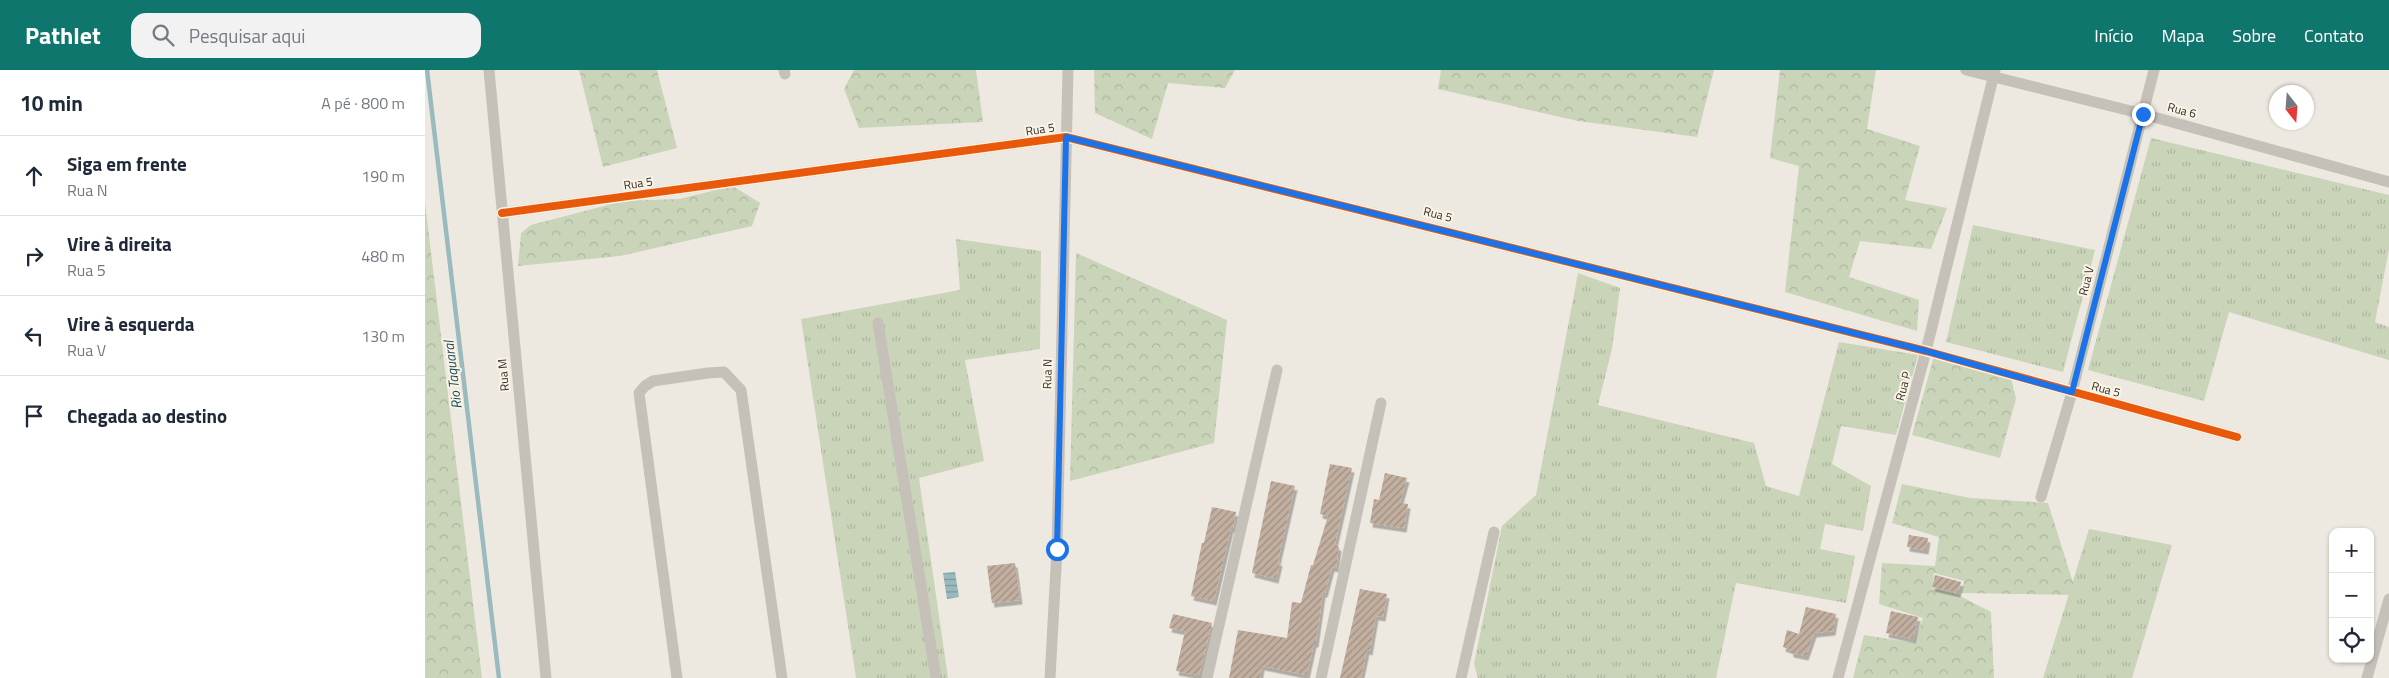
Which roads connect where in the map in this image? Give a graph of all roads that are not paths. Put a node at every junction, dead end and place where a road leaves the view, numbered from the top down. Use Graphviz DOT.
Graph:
graph roads {
  1 [pos="489,70"];
  2 [pos="1068,70"];
  3 [pos="1966,70"];
  4 [pos="2154,70"];
  5 [pos="1995,73"];
  6 [pos="2143,114"];
  7 [pos="1066,137"];
  8 [pos="2389,182"];
  9 [pos="502,213"];
  10 [pos="878,323"];
  11 [pos="1926,351"];
  12 [pos="1277,370"];
  13 [pos="2072,392"];
  14 [pos="1381,403"];
  15 [pos="2237,437"];
  16 [pos="2041,497"];
  17 [pos="1494,532"];
  18 [pos="2389,599"];
  19 [pos="546,678"];
  20 [pos="677,678"];
  21 [pos="782,678"];
  22 [pos="936,678"];
  23 [pos="1050,678"];
  24 [pos="1207,678"];
  25 [pos="1321,678"];
  26 [pos="1461,678"];
  27 [pos="1837,678"];
  28 [pos="2367,678"];
  1 -- 9 [label="street, Rua M"];
  2 -- 7 [label="street, Rua N"];
  3 -- 5 [label="street, Rua 6"];
  4 -- 6 [label="street, Rua V"];
  5 -- 6 [label="street, Rua 6"];
  5 -- 11 [label="street, Rua P"];
  6 -- 8 [label="street, Rua 6"];
  6 -- 13 [label="street, Rua V"];
  7 -- 9 [label="street, Rua 5"];
  7 -- 11 [label="street, Rua 5"];
  7 -- 23 [label="street, Rua N"];
  9 -- 19 [label="street, Rua M"];
  10 -- 22 [label="street"];
  11 -- 13 [label="street, Rua 5"];
  11 -- 27 [label="street, Rua P"];
  12 -- 24 [label="street"];
  13 -- 15 [label="street, Rua 5"];
  13 -- 16 [label="street, Rua V"];
  14 -- 25 [label="street"];
  17 -- 26 [label="street"];
  18 -- 28 [label="street"];
  20 -- 21 [label="street"];
}
